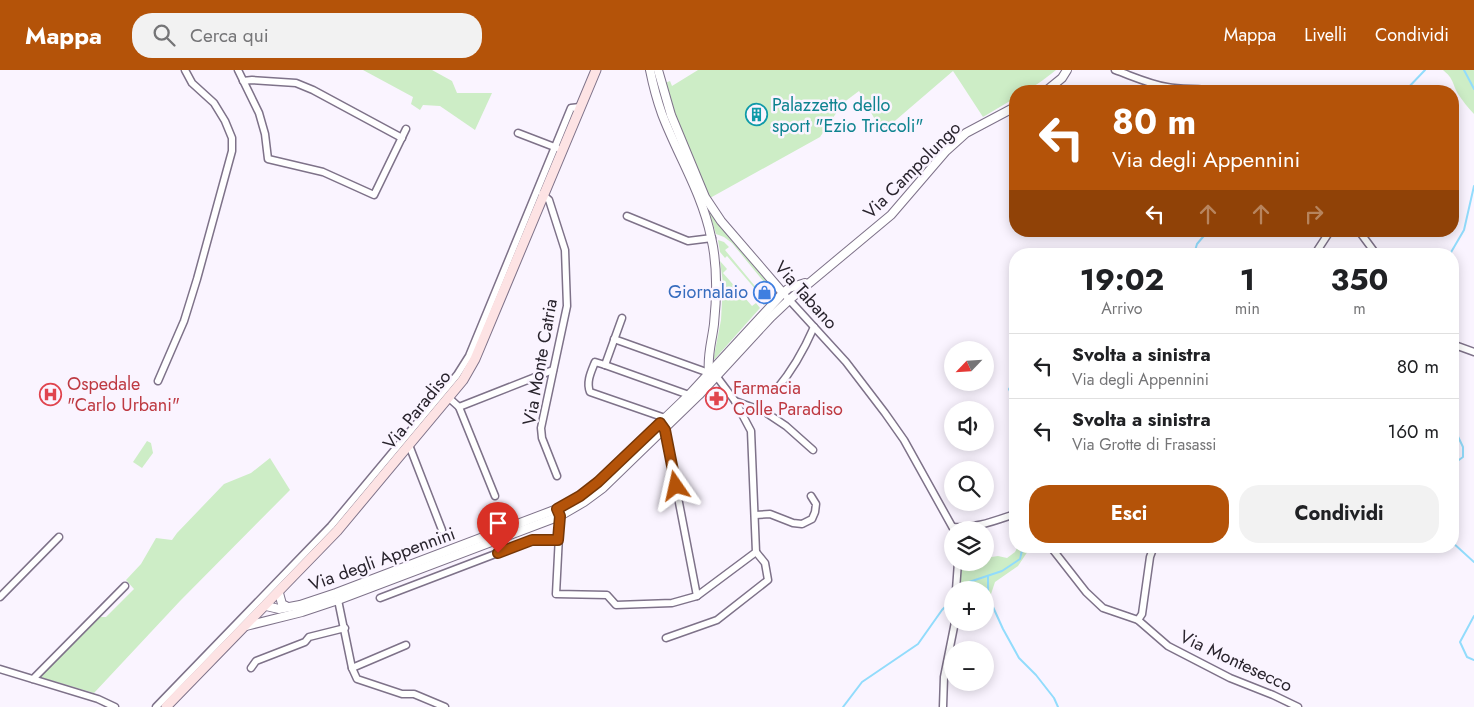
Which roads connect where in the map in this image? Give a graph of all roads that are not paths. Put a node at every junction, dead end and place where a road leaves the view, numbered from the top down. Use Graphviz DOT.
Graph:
graph roads {
  1 [pos="185,70"];
  2 [pos="238,70"];
  3 [pos="596,70"];
  4 [pos="650,70"];
  5 [pos="658,70"];
  6 [pos="1067,70"];
  7 [pos="1115,70"];
  8 [pos="243,81"];
  9 [pos="1053,85"];
  10 [pos="1156,85"];
  11 [pos="1009,110"];
  12 [pos="406,129"];
  13 [pos="518,133"];
  14 [pos="402,138"];
  15 [pos="558,149"];
  16 [pos="540,193"];
  17 [pos="626,216"];
  18 [pos="1326,237"];
  19 [pos="1363,237"];
  20 [pos="712,238"];
  21 [pos="1319,248"];
  22 [pos="1372,248"];
  23 [pos="811,280"];
  24 [pos="783,293"];
  25 [pos="789,300"];
  26 [pos="622,318"];
  27 [pos="814,327"];
  28 [pos="614,340"];
  29 [pos="1459,346"];
  30 [pos="1474,352"];
  31 [pos="605,365"];
  32 [pos="553,370"];
  33 [pos="709,373"];
  34 [pos="717,377"];
  35 [pos="158,381"];
  36 [pos="776,390"];
  37 [pos="689,395"];
  38 [pos="449,398"];
  39 [pos="734,400"];
  40 [pos="459,407"];
  41 [pos="662,420"];
  42 [pos="665,430"];
  43 [pos="409,445"];
  44 [pos="813,450"];
  45 [pos="557,476"];
  46 [pos="495,496"];
  47 [pos="810,496"];
  48 [pos="558,512"];
  49 [pos="755,515"];
  50 [pos="1009,517"];
  51 [pos="949,521"];
  52 [pos="993,521"];
  53 [pos="334,529"];
  54 [pos="442,530"];
  55 [pos="59,537"];
  56 [pos="558,540"];
  57 [pos="756,552"];
  58 [pos="1056,553"];
  59 [pos="1151,553"];
  60 [pos="125,586"];
  61 [pos="279,593"];
  62 [pos="697,596"];
  63 [pos="0,597"];
  64 [pos="380,598"];
  65 [pos="338,600"];
  66 [pos="266,606"];
  67 [pos="288,607"];
  68 [pos="276,617"];
  69 [pos="1138,620"];
  70 [pos="246,626"];
  71 [pos="344,628"];
  72 [pos="953,631"];
  73 [pos="666,638"];
  74 [pos="406,645"];
  75 [pos="251,668"];
  76 [pos="352,668"];
  77 [pos="0,669"];
  78 [pos="33,679"];
  79 [pos="115,707"];
  80 [pos="156,707"];
  81 [pos="166,707"];
  82 [pos="445,707"];
  83 [pos="943,707"];
  84 [pos="1298,707"];
  1 -- 35 [label="street"];
  2 -- 8 [label="street"];
  3 -- 15 [label="main road, Via Paradiso"];
  4 -- 20 [label="street"];
  5 -- 24 [label="street, Via Tabano"];
  6 -- 9 [label="street"];
  7 -- 10 [label="street"];
  8 -- 14 [label="street"];
  8 -- 14 [label="street"];
  11 -- 23 [label="street, Via Campolungo"];
  12 -- 14 [label="street"];
  13 -- 15 [label="street"];
  15 -- 16 [label="main road, Via Paradiso"];
  16 -- 32 [label="street, Via Monte Catria"];
  16 -- 38 [label="main road, Via Paradiso"];
  16 -- 53 [label="street"];
  17 -- 20 [label="street"];
  18 -- 21 [label="street"];
  19 -- 22 [label="street"];
  20 -- 33 [label="street"];
  23 -- 24 [label="street, Via Campolungo"];
  23 -- 25 [label="street, Via Campolungo"];
  24 -- 25 [label="street, Via Tabano"];
  24 -- 33 [label="street, Via degli Appennini"];
  25 -- 27 [label="street, Via Tabano"];
  25 -- 34 [label="street, Via degli Appennini"];
  26 -- 28 [label="street"];
  27 -- 36 [label="street"];
  27 -- 51 [label="street, Via Tabano"];
  28 -- 31 [label="street"];
  28 -- 33 [label="street"];
  29 -- 30 [label="street"];
  31 -- 37 [label="street"];
  31 -- 41 [label="street"];
  32 -- 40 [label="street"];
  32 -- 45 [label="street, Via Monte Catria"];
  33 -- 34 [label="street"];
  33 -- 37 [label="street, Via degli Appennini"];
  34 -- 39 [label="street"];
  34 -- 42 [label="street, Via degli Appennini"];
  37 -- 41 [label="street, Via degli Appennini"];
  38 -- 40 [label="street"];
  38 -- 43 [label="main road, Via Paradiso"];
  39 -- 44 [label="street"];
  39 -- 49 [label="street"];
  40 -- 46 [label="street"];
  41 -- 42 [label="street"];
  41 -- 48 [label="street, Via degli Appennini"];
  42 -- 48 [label="street, Via degli Appennini"];
  42 -- 62 [label="street"];
  43 -- 53 [label="main road, Via Paradiso"];
  43 -- 54 [label="street"];
  47 -- 49 [label="street"];
  48 -- 56 [label="street"];
  48 -- 65 [label="street, Via degli Appennini"];
  48 -- 67 [label="street, Via degli Appennini"];
  49 -- 57 [label="street"];
  50 -- 52 [label="street"];
  53 -- 61 [label="main road, Via Paradiso"];
  53 -- 80 [label="street"];
  55 -- 63 [label="street"];
  56 -- 62 [label="street"];
  56 -- 64 [label="street"];
  57 -- 62 [label="street"];
  57 -- 73 [label="street"];
  58 -- 69 [label="street, Via Montesecco"];
  59 -- 69 [label="street"];
  60 -- 78 [label="street"];
  61 -- 66 [label="main road, Via Paradiso"];
  61 -- 67 [label="street"];
  65 -- 68 [label="street, Via degli Appennini"];
  65 -- 71 [label="street, Via degli Appennini"];
  66 -- 67 [label="street, Via degli Appennini"];
  66 -- 68 [label="street"];
  66 -- 70 [label="main road, Via Paradiso"];
  68 -- 70 [label="street, Via degli Appennini"];
  69 -- 84 [label="street, Via Montesecco"];
  70 -- 81 [label="main road, Via Paradiso"];
  71 -- 75 [label="street"];
  71 -- 76 [label="street, Via degli Appennini"];
  72 -- 83 [label="street"];
  74 -- 76 [label="street"];
  76 -- 82 [label="street"];
  77 -- 78 [label="street"];
  78 -- 79 [label="street"];
}
